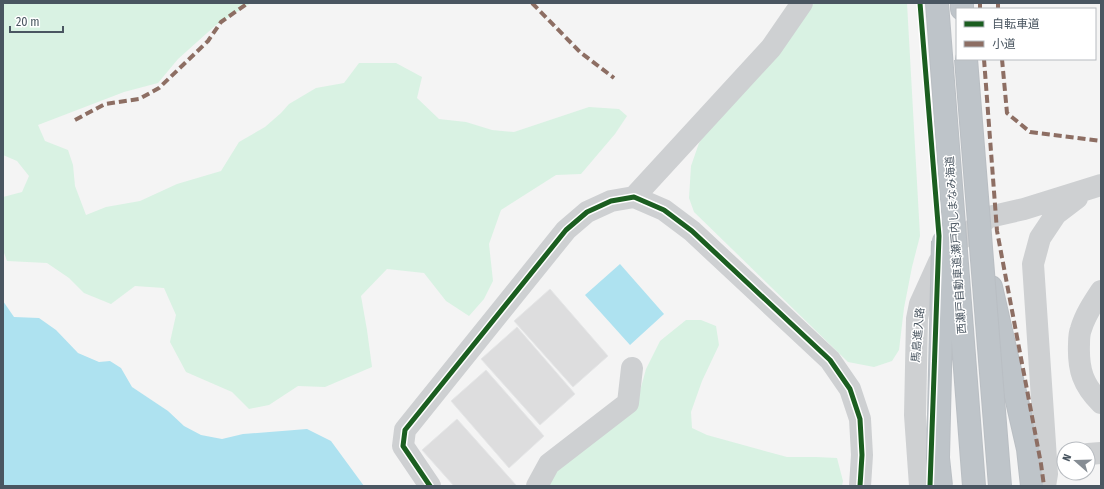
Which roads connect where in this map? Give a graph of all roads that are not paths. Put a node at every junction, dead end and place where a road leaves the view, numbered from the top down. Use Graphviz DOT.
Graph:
graph roads {
  1 [pos="802,3"];
  2 [pos="937,3"];
  3 [pos="966,60"];
  4 [pos="946,121"];
  5 [pos="1094,187"];
  6 [pos="634,197"];
  7 [pos="981,243"];
  8 [pos="1101,291"];
  9 [pos="632,368"];
  10 [pos="1101,403"];
  11 [pos="430,486"];
  12 [pos="537,486"];
  13 [pos="860,486"];
  14 [pos="920,486"];
  15 [pos="940,486"];
  16 [pos="974,486"];
  17 [pos="1000,486"];
  18 [pos="1032,486"];
  19 [pos="1045,486"];
  1 -- 6 [label="street"];
  2 -- 4 [label="highway, 西瀬戸自動車道;瀬戸内しまなみ海道, bridge"];
  3 -- 7 [label="highway, bridge"];
  4 -- 15 [label="highway, bridge"];
  4 -- 16 [label="highway, 西瀬戸自動車道;瀬戸内しまなみ海道, bridge"];
  5 -- 14 [label="street, 馬島進入路"];
  5 -- 19 [label="street, 馬島進入路"];
  6 -- 11 [label="street"];
  6 -- 13 [label="street"];
  7 -- 17 [label="highway, bridge"];
  7 -- 18 [label="highway, bridge"];
  8 -- 10 [label="street"];
  9 -- 12 [label="street"];
}
